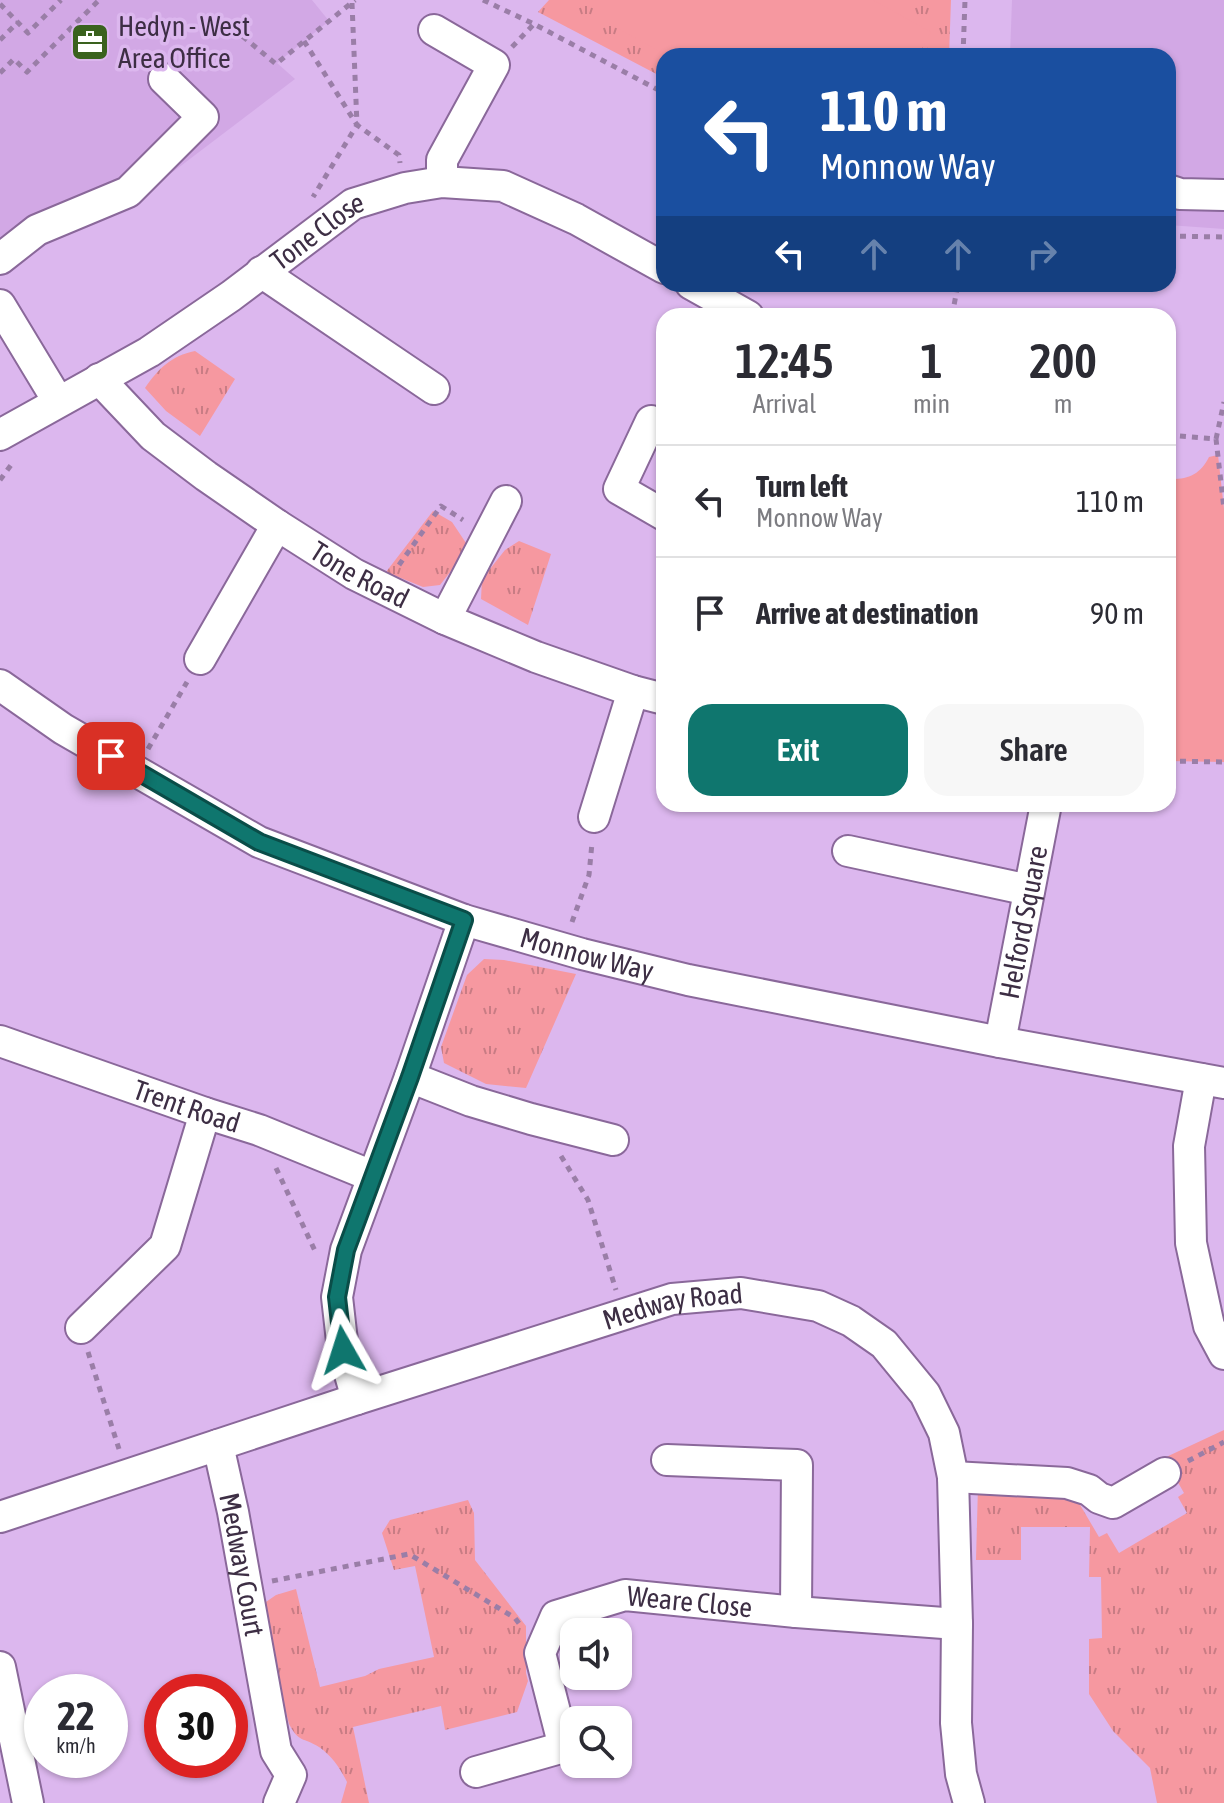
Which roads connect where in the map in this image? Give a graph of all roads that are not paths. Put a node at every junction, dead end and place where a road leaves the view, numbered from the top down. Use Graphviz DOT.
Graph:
graph roads {
  1 [pos="434,30"];
  2 [pos="164,79"];
  3 [pos="442,182"];
  4 [pos="1176,193"];
  5 [pos="1224,195"];
  6 [pos="0,259"];
  7 [pos="656,264"];
  8 [pos="261,272"];
  9 [pos="705,292"];
  10 [pos="0,305"];
  11 [pos="734,308"];
  12 [pos="99,379"];
  13 [pos="434,389"];
  14 [pos="58,401"];
  15 [pos="651,421"];
  16 [pos="0,435"];
  17 [pos="506,501"];
  18 [pos="656,510"];
  19 [pos="277,525"];
  20 [pos="445,619"];
  21 [pos="200,659"];
  22 [pos="0,685"];
  23 [pos="633,691"];
  24 [pos="656,697"];
  25 [pos="1044,812"];
  26 [pos="594,817"];
  27 [pos="848,851"];
  28 [pos="1029,890"];
  29 [pos="464,920"];
  30 [pos="0,1041"];
  31 [pos="1000,1042"];
  32 [pos="410,1077"];
  33 [pos="1212,1081"];
  34 [pos="205,1113"];
  35 [pos="613,1140"];
  36 [pos="372,1176"];
  37 [pos="81,1328"];
  38 [pos="1224,1354"];
  39 [pos="357,1399"];
  40 [pos="218,1445"];
  41 [pos="667,1460"];
  42 [pos="1165,1473"];
  43 [pos="953,1477"];
  44 [pos="0,1517"];
  45 [pos="796,1612"];
  46 [pos="957,1624"];
  47 [pos="0,1667"];
  48 [pos="476,1772"];
  49 [pos="28,1803"];
  50 [pos="279,1803"];
  51 [pos="969,1803"];
  1 -- 3 [label="street"];
  2 -- 6 [label="street"];
  3 -- 7 [label="street, Tone Close"];
  3 -- 8 [label="street, Tone Close"];
  4 -- 5 [label="street"];
  8 -- 12 [label="street, Tone Close"];
  8 -- 13 [label="street"];
  9 -- 11 [label="street"];
  10 -- 14 [label="street"];
  12 -- 14 [label="street, Tone Close"];
  12 -- 19 [label="street, Tone Road"];
  14 -- 16 [label="street, Tone Close"];
  15 -- 18 [label="street"];
  17 -- 20 [label="street"];
  19 -- 20 [label="street, Tone Road"];
  19 -- 21 [label="street"];
  20 -- 23 [label="street, Tone Road"];
  22 -- 29 [label="street, Monnow Way"];
  23 -- 24 [label="street, Tone Road"];
  23 -- 26 [label="street"];
  25 -- 28 [label="street, Helford Square"];
  27 -- 28 [label="street"];
  28 -- 31 [label="street, Helford Square"];
  29 -- 31 [label="street, Monnow Way"];
  29 -- 32 [label="street"];
  30 -- 34 [label="street, Trent Road"];
  31 -- 33 [label="street, Monnow Way"];
  32 -- 35 [label="street"];
  32 -- 36 [label="street"];
  33 -- 38 [label="street"];
  34 -- 36 [label="street, Trent Road"];
  34 -- 37 [label="street"];
  36 -- 39 [label="street"];
  39 -- 40 [label="street, Medway Road"];
  39 -- 43 [label="street, Medway Road"];
  40 -- 44 [label="street, Medway Road"];
  40 -- 50 [label="street, Medway Court"];
  41 -- 45 [label="street"];
  42 -- 43 [label="street"];
  43 -- 46 [label="street, Medway Road"];
  45 -- 46 [label="street, Weare Close"];
  45 -- 48 [label="street, Weare Close"];
  46 -- 51 [label="street, Medway Road"];
  47 -- 49 [label="street"];
}
